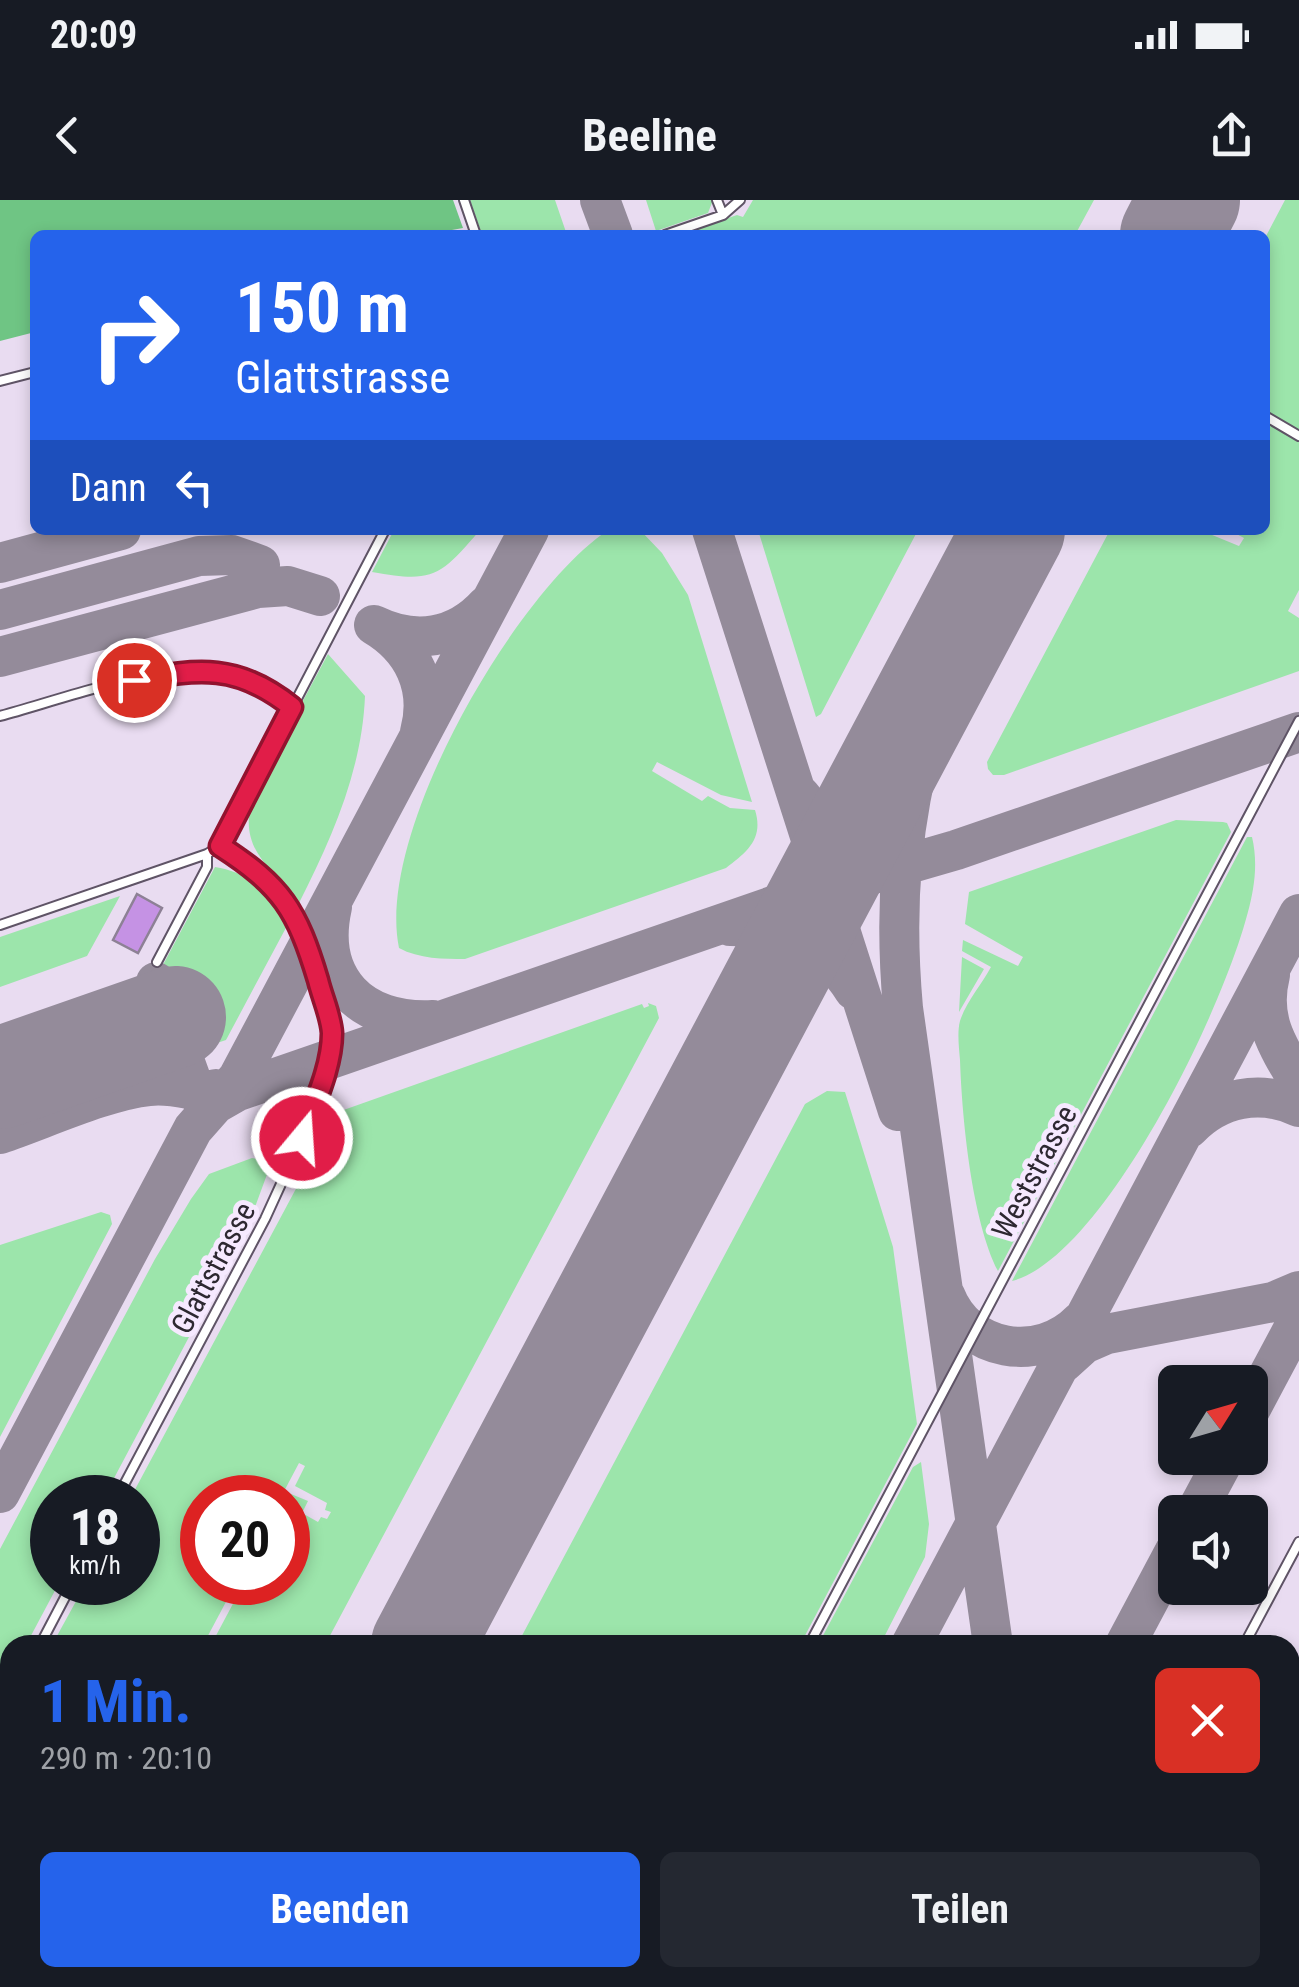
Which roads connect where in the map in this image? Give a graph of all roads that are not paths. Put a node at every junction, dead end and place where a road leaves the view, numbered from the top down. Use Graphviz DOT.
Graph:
graph roads {
  1 [pos="464,200"];
  2 [pos="718,200"];
  3 [pos="740,200"];
  4 [pos="722,214"];
  5 [pos="474,230"];
  6 [pos="678,230"];
  7 [pos="30,373"];
  8 [pos="0,381"];
  9 [pos="1270,419"];
  10 [pos="1299,436"];
  11 [pos="381,535"];
  12 [pos="292,707"];
  13 [pos="0,716"];
  14 [pos="1299,721"];
  15 [pos="220,846"];
  16 [pos="207,854"];
  17 [pos="0,926"];
  18 [pos="157,962"];
  19 [pos="129,1475"];
  20 [pos="1299,1542"];
  21 [pos="60,1605"];
  22 [pos="45,1635"];
  23 [pos="814,1635"];
  24 [pos="1249,1635"];
  1 -- 5 [label="lane"];
  2 -- 4 [label="lane"];
  3 -- 4 [label="lane"];
  4 -- 6 [label="lane"];
  7 -- 8 [label="lane"];
  9 -- 10 [label="lane"];
  11 -- 12 [label="lane"];
  12 -- 13 [label="lane"];
  12 -- 15 [label="lane"];
  14 -- 23 [label="lane, Weststrasse"];
  15 -- 16 [label="lane"];
  15 -- 19 [label="lane, Glattstrasse"];
  16 -- 17 [label="lane"];
  16 -- 18 [label="lane"];
  20 -- 24 [label="lane"];
  21 -- 22 [label="lane"];
}
